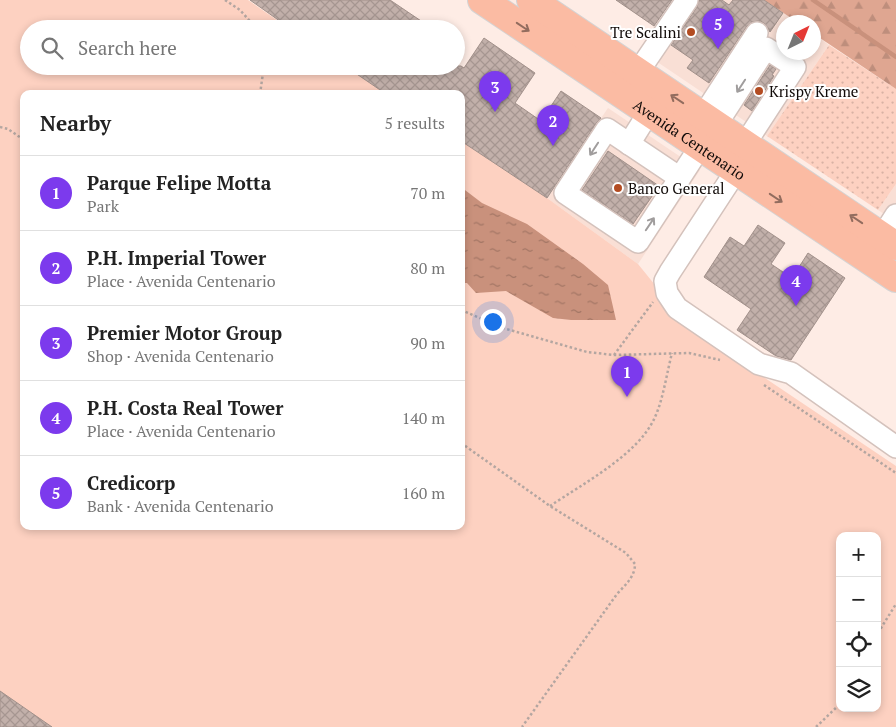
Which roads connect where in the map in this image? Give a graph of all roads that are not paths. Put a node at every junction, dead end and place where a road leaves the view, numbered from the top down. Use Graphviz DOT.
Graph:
graph roads {
  1 [pos="482,0"];
  2 [pos="531,0"];
  3 [pos="687,0"];
  4 [pos="757,32"];
  5 [pos="638,72"];
  6 [pos="649,112"];
  7 [pos="709,120"];
  8 [pos="628,144"];
  9 [pos="748,146"];
  10 [pos="700,147"];
  11 [pos="736,171"];
  12 [pos="680,178"];
  13 [pos="891,233"];
  14 [pos="896,278"];
  15 [pos="896,447"];
  1 -- 6 [label="main road, Avenida Centenario, one-way"];
  2 -- 5 [label="main road, Avenida Centenario"];
  3 -- 5 [label="lane"];
  4 -- 7 [label="lane"];
  7 -- 5 [label="main road, Avenida Centenario, one-way"];
  6 -- 8 [label="lane"];
  6 -- 10 [label="main road, Avenida Centenario"];
  7 -- 9 [label="main road, Avenida Centenario"];
  9 -- 7 [label="lane, one-way"];
  8 -- 12 [label="lane"];
  8 -- 12 [label="lane, one-way"];
  9 -- 11 [label="main road"];
  13 -- 9 [label="main road, Avenida Centenario, one-way"];
  10 -- 11 [label="main road, Avenida Centenario"];
  10 -- 12 [label="lane"];
  11 -- 14 [label="main road, Avenida Centenario, one-way"];
  11 -- 15 [label="lane"];
}
